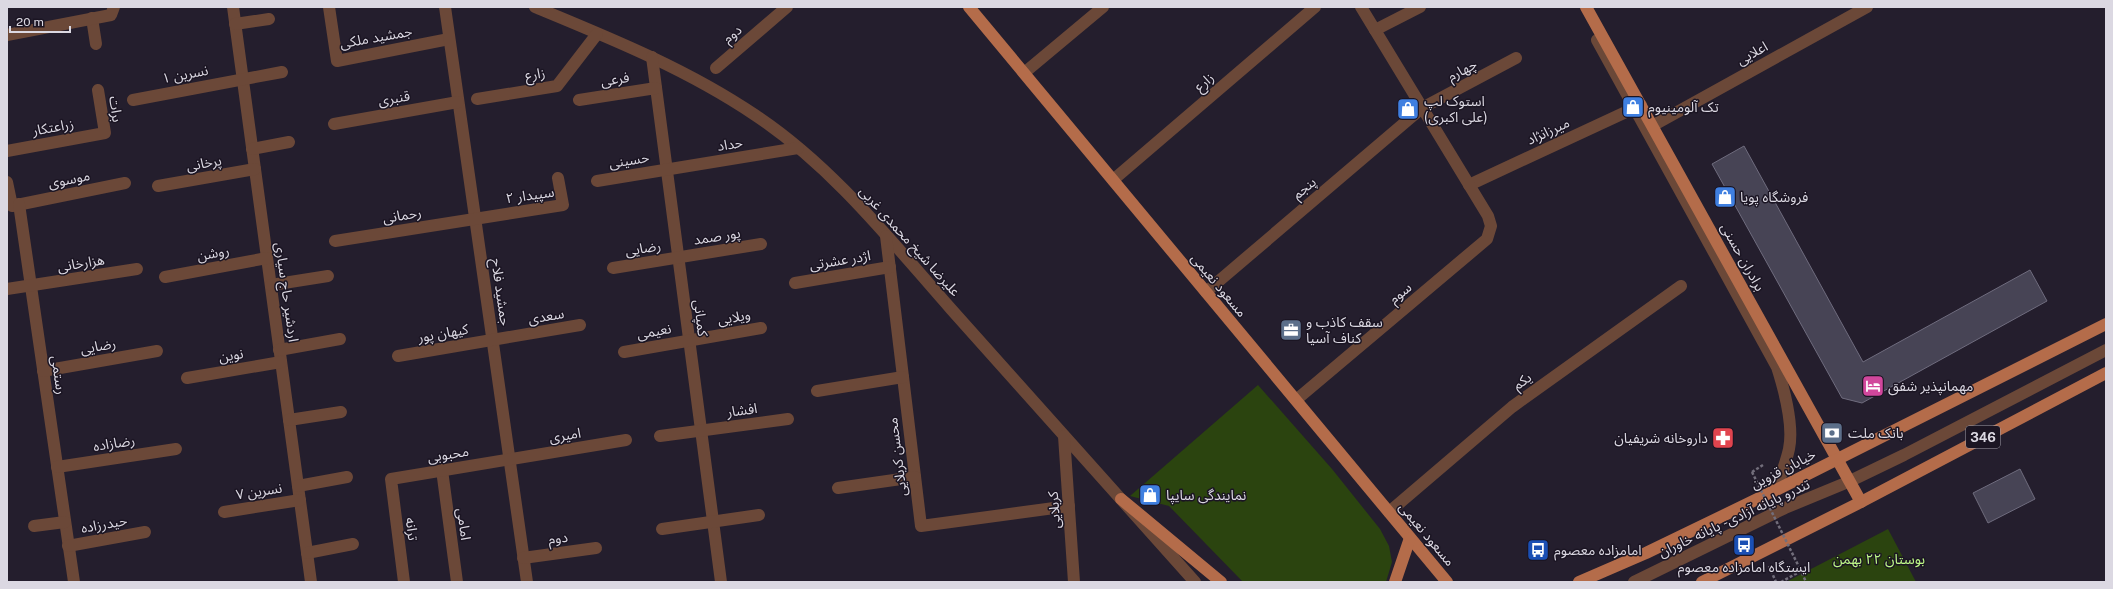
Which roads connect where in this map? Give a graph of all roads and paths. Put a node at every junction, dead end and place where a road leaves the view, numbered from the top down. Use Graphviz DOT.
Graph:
graph roads {
  1 [pos="114,7"];
  2 [pos="233,7"];
  3 [pos="330,7"];
  4 [pos="445,7"];
  5 [pos="535,7"];
  6 [pos="787,7"];
  7 [pos="969,7"];
  8 [pos="1103,7"];
  9 [pos="1314,7"];
  10 [pos="1361,7"];
  11 [pos="1420,7"];
  12 [pos="1579,7"];
  13 [pos="1586,7"];
  14 [pos="1867,7"];
  15 [pos="92,18"];
  16 [pos="270,19"];
  17 [pos="235,24"];
  18 [pos="1376,30"];
  19 [pos="597,34"];
  20 [pos="7,35"];
  21 [pos="449,40"];
  22 [pos="96,44"];
  23 [pos="652,57"];
  24 [pos="1516,58"];
  25 [pos="716,68"];
  26 [pos="282,72"];
  27 [pos="1024,73"];
  28 [pos="243,79"];
  29 [pos="656,88"];
  30 [pos="98,90"];
  31 [pos="477,99"];
  32 [pos="134,100"];
  33 [pos="579,100"];
  34 [pos="458,102"];
  35 [pos="1637,106"];
  36 [pos="1422,108"];
  37 [pos="334,124"];
  38 [pos="1652,126"];
  39 [pos="105,133"];
  40 [pos="289,142"];
  41 [pos="798,148"];
  42 [pos="252,149"];
  43 [pos="7,150"];
  44 [pos="255,169"];
  45 [pos="666,169"];
  46 [pos="558,178"];
  47 [pos="1113,180"];
  48 [pos="597,181"];
  49 [pos="7,182"];
  50 [pos="125,183"];
  51 [pos="1469,185"];
  52 [pos="158,186"];
  53 [pos="19,204"];
  54 [pos="475,218"];
  55 [pos="886,236"];
  56 [pos="335,241"];
  57 [pos="761,244"];
  58 [pos="678,257"];
  59 [pos="267,258"];
  60 [pos="890,267"];
  61 [pos="613,268"];
  62 [pos="137,269"];
  63 [pos="328,276"];
  64 [pos="165,277"];
  65 [pos="795,283"];
  66 [pos="271,285"];
  67 [pos="31,286"];
  68 [pos="1681,286"];
  69 [pos="7,289"];
  70 [pos="1206,292"];
  71 [pos="2106,324"];
  72 [pos="580,325"];
  73 [pos="761,328"];
  74 [pos="340,339"];
  75 [pos="492,340"];
  76 [pos="689,340"];
  77 [pos="279,350"];
  78 [pos="2106,350"];
  79 [pos="157,351"];
  80 [pos="624,352"];
  81 [pos="398,356"];
  82 [pos="281,362"];
  83 [pos="43,371"];
  84 [pos="2106,373"];
  85 [pos="903,377"];
  86 [pos="187,378"];
  87 [pos="817,391"];
  88 [pos="1296,400"];
  89 [pos="341,412"];
  90 [pos="788,419"];
  91 [pos="289,420"];
  92 [pos="701,431"];
  93 [pos="660,436"];
  94 [pos="1064,436"];
  95 [pos="626,440"];
  96 [pos="176,449"];
  97 [pos="1838,458"];
  98 [pos="509,459"];
  99 [pos="1763,465"];
  100 [pos="57,467"];
  101 [pos="442,470"];
  102 [pos="347,477"];
  103 [pos="915,477"];
  104 [pos="391,479"];
  105 [pos="1848,482"];
  106 [pos="298,486"];
  107 [pos="838,488"];
  108 [pos="1776,490"];
  109 [pos="1121,499"];
  110 [pos="300,500"];
  111 [pos="1861,502"];
  112 [pos="1069,506"];
  113 [pos="224,512"];
  114 [pos="1389,512"];
  115 [pos="759,515"];
  116 [pos="65,522"];
  117 [pos="713,522"];
  118 [pos="34,526"];
  119 [pos="662,530"];
  120 [pos="145,532"];
  121 [pos="1410,538"];
  122 [pos="353,544"];
  123 [pos="68,546"];
  124 [pos="596,548"];
  125 [pos="307,553"];
  126 [pos="523,558"];
  127 [pos="1801,570"];
  128 [pos="74,582"];
  129 [pos="311,582"];
  130 [pos="404,582"];
  131 [pos="457,582"];
  132 [pos="527,582"];
  133 [pos="721,582"];
  134 [pos="1074,582"];
  135 [pos="1195,582"];
  136 [pos="1221,582"];
  137 [pos="1394,582"];
  138 [pos="1447,582"];
  139 [pos="1579,582"];
  140 [pos="1634,582"];
  141 [pos="1702,582"];
  142 [pos="1781,582"];
  143 [pos="1806,582"];
  1 -- 15 [label="street"];
  2 -- 17 [label="street, اردشیر حاج سیاری"];
  3 -- 21 [label="street, جمشید ملکی"];
  4 -- 21 [label="street, جمشید فلاح"];
  5 -- 19 [label="street, علیرضا شیخ محمدی غربی"];
  6 -- 25 [label="street, دوم"];
  7 -- 27 [label="main road, مسعود نعیمی"];
  8 -- 27 [label="street"];
  9 -- 47 [label="street, زارع"];
  10 -- 18 [label="street"];
  11 -- 18 [label="street"];
  12 -- 35 [label="street"];
  13 -- 35 [label="main road, برادران حسنی"];
  14 -- 38 [label="street, اعلایی"];
  15 -- 20 [label="street"];
  15 -- 22 [label="street"];
  16 -- 17 [label="street"];
  17 -- 28 [label="street, اردشیر حاج سیاری"];
  18 -- 36 [label="street"];
  19 -- 23 [label="street, علیرضا شیخ محمدی غربی"];
  19 -- 31 [label="street, زارع"];
  21 -- 34 [label="street, جمشید فلاح"];
  23 -- 29 [label="street, کمپانی"];
  23 -- 41 [label="street, علیرضا شیخ محمدی غربی"];
  24 -- 36 [label="street, چهارم"];
  26 -- 28 [label="street, نسرین ۱"];
  27 -- 47 [label="main road, مسعود نعیمی"];
  28 -- 32 [label="street, نسرین ۱"];
  28 -- 42 [label="street, اردشیر حاج سیاری"];
  29 -- 33 [label="street, فرعی"];
  29 -- 45 [label="street, کمپانی"];
  30 -- 39 [label="street, برات"];
  34 -- 37 [label="street, قنبری"];
  34 -- 54 [label="street, جمشید فلاح"];
  35 -- 38 [label="main road, برادران حسنی"];
  35 -- 51 [label="street, ميرزانژاد"];
  35 -- 108 [label="street"];
  36 -- 51 [label="street"];
  36 -- 70 [label="street, پنجم"];
  38 -- 97 [label="main road, برادران حسنی"];
  39 -- 43 [label="street, زراعتکار"];
  40 -- 42 [label="street"];
  41 -- 45 [label="street, حداد"];
  41 -- 55 [label="street, علیرضا شیخ محمدی غربی"];
  42 -- 44 [label="street, اردشیر حاج سیاری"];
  44 -- 52 [label="street, پرخانی"];
  44 -- 59 [label="street, اردشیر حاج سیاری"];
  45 -- 48 [label="street, حسینی"];
  45 -- 58 [label="street, کمپانی"];
  46 -- 54 [label="street, سپیدار ۲"];
  47 -- 70 [label="main road, مسعود نعیمی"];
  49 -- 53 [label="street"];
  50 -- 53 [label="street, موسوی"];
  51 -- 88 [label="street, سوم"];
  53 -- 67 [label="street, رستمی"];
  54 -- 56 [label="street, رحمانی"];
  54 -- 75 [label="street, جمشید فلاح"];
  55 -- 60 [label="street, محسن کربلایی"];
  55 -- 94 [label="street, علیرضا شیخ محمدی غربی"];
  57 -- 58 [label="street, پور صمد"];
  58 -- 61 [label="street, رضایی"];
  58 -- 76 [label="street, کمپانی"];
  59 -- 64 [label="street, روشن"];
  59 -- 66 [label="street, اردشیر حاج سیاری"];
  60 -- 65 [label="street, اژدر عشرتی"];
  60 -- 85 [label="street, محسن کربلایی"];
  62 -- 67 [label="street, هزارخانی"];
  63 -- 66 [label="street"];
  66 -- 77 [label="street, اردشیر حاج سیاری"];
  67 -- 69 [label="street, هزارخانی"];
  67 -- 83 [label="street, رستمی"];
  68 -- 114 [label="street, یکم"];
  70 -- 88 [label="main road, مسعود نعیمی"];
  71 -- 97 [label="main road, خیابان قزوین"];
  72 -- 75 [label="street, سعدی"];
  73 -- 76 [label="street, ویلایی"];
  74 -- 77 [label="street"];
  75 -- 81 [label="street, کیهان پور"];
  75 -- 98 [label="street, جمشید فلاح"];
  76 -- 80 [label="street, نعیمی"];
  76 -- 92 [label="street, کمپانی"];
  77 -- 82 [label="street, اردشیر حاج سیاری"];
  78 -- 105 [label="street, تندرو پایانه آزادی - پایانه خاوران"];
  79 -- 83 [label="street, رضایی"];
  82 -- 86 [label="street, نوین"];
  82 -- 91 [label="street, اردشیر حاج سیاری"];
  83 -- 100 [label="street, رستمی"];
  84 -- 111 [label="main road, 346"];
  85 -- 87 [label="street"];
  85 -- 103 [label="street, محسن کربلایی"];
  88 -- 114 [label="main road, مسعود نعیمی"];
  89 -- 91 [label="street"];
  90 -- 92 [label="street, افشار"];
  91 -- 106 [label="street, اردشیر حاج سیاری"];
  92 -- 93 [label="street, افشار"];
  92 -- 117 [label="street, کمپانی"];
  94 -- 109 [label="street, علیرضا شیخ محمدی غربی"];
  94 -- 112 [label="street, کربلایی"];
  95 -- 98 [label="street, امیری"];
  96 -- 100 [label="street, رضازاده"];
  97 -- 105 [label="main road, برادران حسنی"];
  97 -- 108 [label="main road, خیابان قزوین"];
  98 -- 101 [label="street, محبوبی"];
  98 -- 126 [label="street, جمشید فلاح"];
  99 -- 127 [label="path, bridge"];
  100 -- 116 [label="street, رستمی"];
  101 -- 104 [label="street, محبوبی"];
  101 -- 131 [label="street, امامی"];
  102 -- 106 [label="street"];
  103 -- 107 [label="street"];
  103 -- 112 [label="street, محسن کربلایی"];
  104 -- 130 [label="street, ترانه"];
  105 -- 111 [label="main road, برادران حسنی"];
  105 -- 140 [label="street, تندرو پایانه آزادی - پایانه خاوران"];
  106 -- 110 [label="street, اردشیر حاج سیاری"];
  108 -- 139 [label="main road, خیابان قزوین"];
  109 -- 135 [label="street, علیرضا شیخ محمدی غربی"];
  109 -- 136 [label="main road"];
  110 -- 113 [label="street, نسرین ۷"];
  110 -- 125 [label="street, اردشیر حاج سیاری"];
  111 -- 141 [label="main road, 346"];
  112 -- 134 [label="street, کربلایی"];
  114 -- 121 [label="main road, مسعود نعیمی"];
  115 -- 117 [label="street"];
  116 -- 118 [label="street"];
  116 -- 123 [label="street, رستمی"];
  117 -- 119 [label="street"];
  117 -- 133 [label="street, کمپانی"];
  120 -- 123 [label="street, حیدرزاده"];
  121 -- 137 [label="main road"];
  121 -- 138 [label="main road, مسعود نعیمی"];
  122 -- 125 [label="street"];
  123 -- 128 [label="street, رستمی"];
  124 -- 126 [label="street, دوم"];
  125 -- 129 [label="street, اردشیر حاج سیاری"];
  126 -- 132 [label="street, جمشید فلاح"];
  127 -- 142 [label="path"];
  127 -- 143 [label="path"];
}
